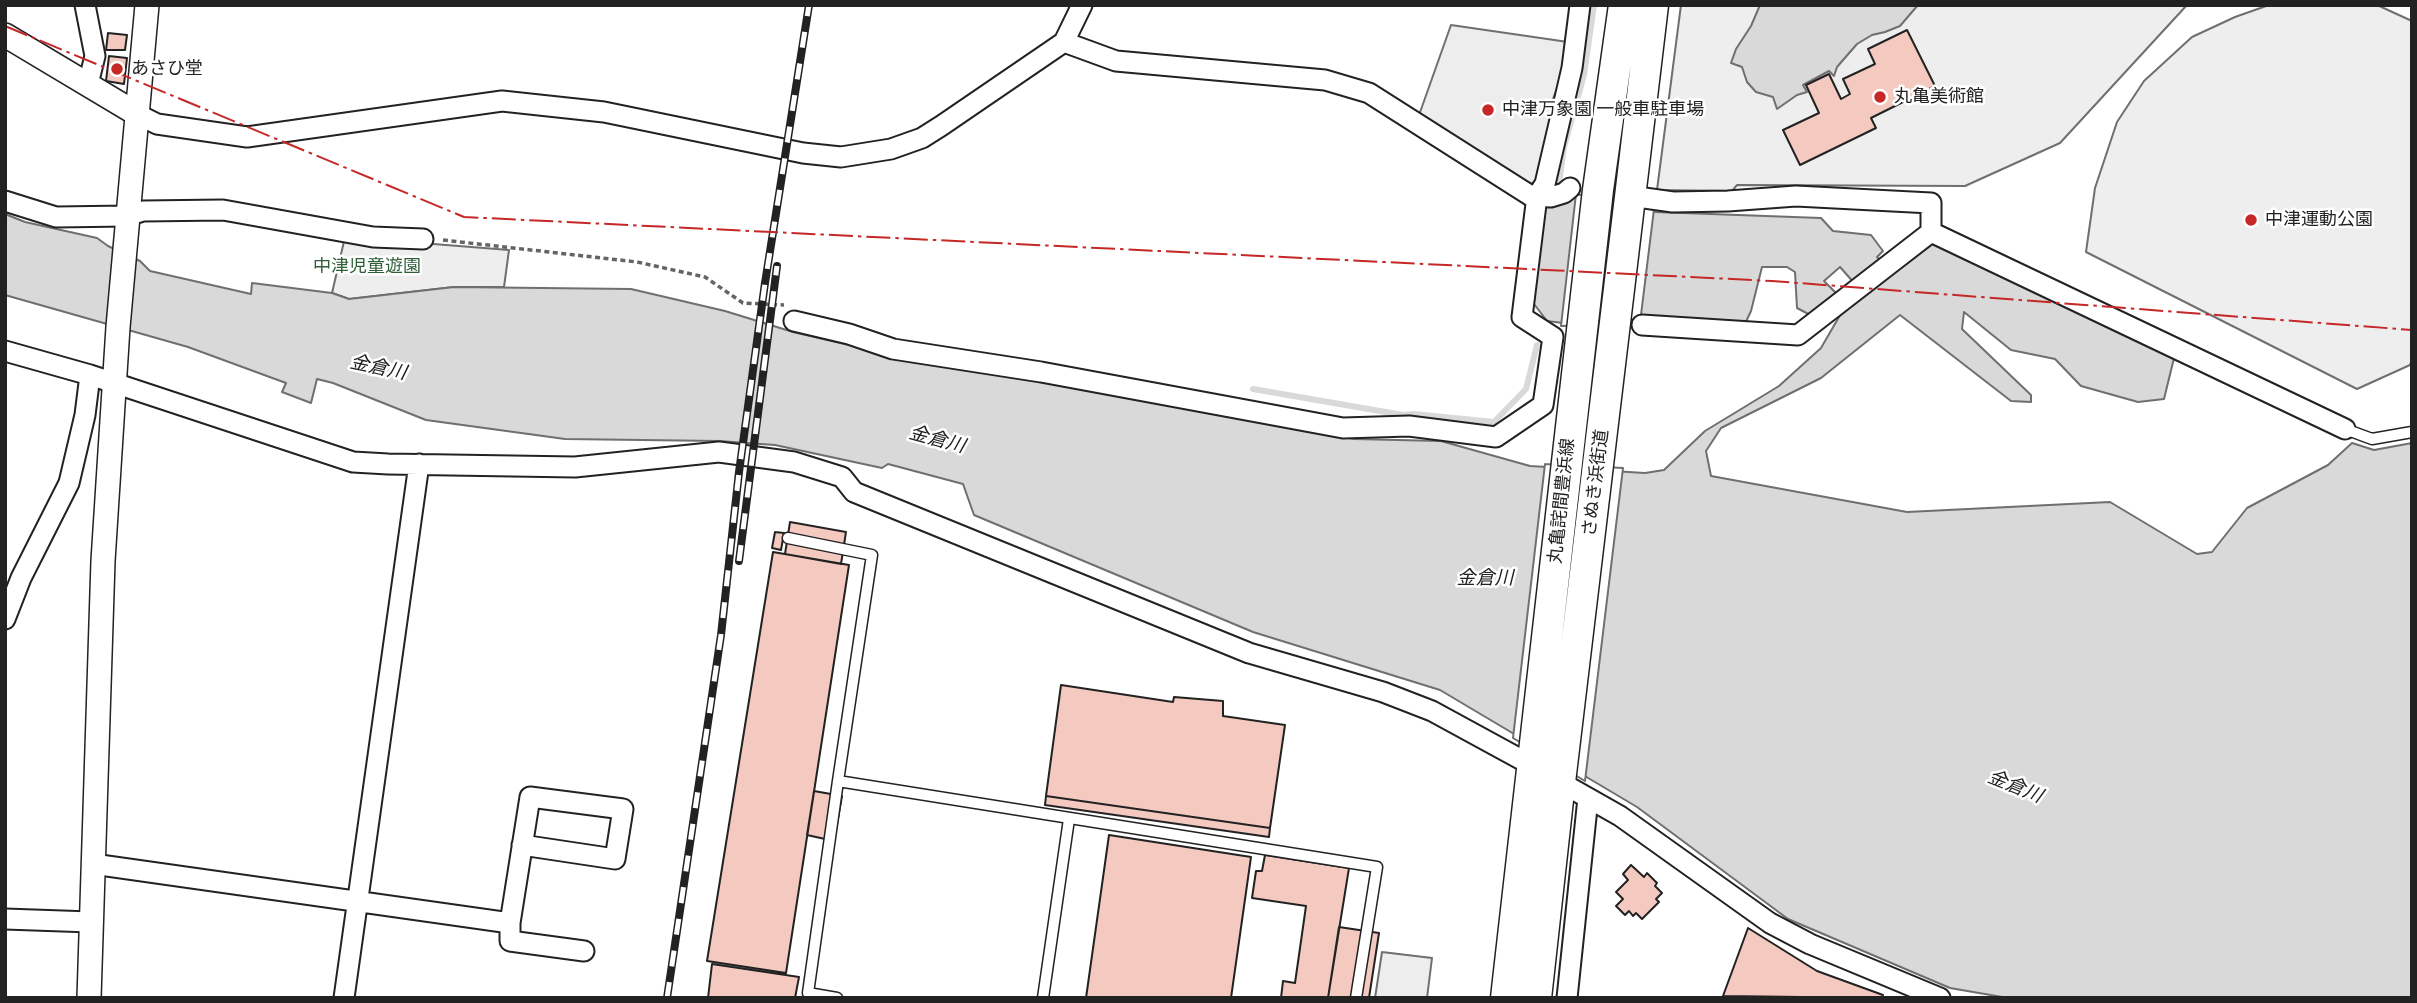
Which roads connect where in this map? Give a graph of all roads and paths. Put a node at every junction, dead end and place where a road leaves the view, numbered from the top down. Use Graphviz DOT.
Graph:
graph roads {
  1 [pos="85,5"];
  2 [pos="147,5"];
  3 [pos="1082,5"];
  4 [pos="1580,5"];
  5 [pos="1624,5"];
  6 [pos="1653,5"];
  7 [pos="5,35"];
  8 [pos="1064,42"];
  9 [pos="88,85"];
  10 [pos="136,114"];
  11 [pos="1564,193"];
  12 [pos="1630,196"];
  13 [pos="5,201"];
  14 [pos="126,223"];
  15 [pos="1931,232"];
  16 [pos="423,239"];
  17 [pos="790,313"];
  18 [pos="1642,325"];
  19 [pos="5,351"];
  20 [pos="90,375"];
  21 [pos="115,382"];
  22 [pos="2346,429"];
  23 [pos="2412,432"];
  24 [pos="419,464"];
  25 [pos="788,538"];
  26 [pos="5,619"];
  27 [pos="1534,759"];
  28 [pos="1561,776"];
  29 [pos="838,781"];
  30 [pos="1588,798"];
  31 [pos="1069,819"];
  32 [pos="522,845"];
  33 [pos="93,864"];
  34 [pos="357,902"];
  35 [pos="5,919"];
  36 [pos="91,922"];
  37 [pos="510,923"];
  38 [pos="584,951"];
  39 [pos="89,998"];
  40 [pos="344,998"];
  41 [pos="837,998"];
  42 [pos="1043,998"];
  43 [pos="1356,998"];
  44 [pos="1506,998"];
  45 [pos="1536,998"];
  46 [pos="1567,998"];
  47 [pos="1940,998"];
  1 -- 9 [label="street"];
  2 -- 10 [label="street"];
  3 -- 8 [label="street"];
  4 -- 11 [label="street"];
  5 -- 11 [label="main road, 丸亀詫間豊浜線"];
  6 -- 12 [label="main road"];
  7 -- 9 [label="street"];
  8 -- 10 [label="street"];
  8 -- 11 [label="street"];
  9 -- 10 [label="street"];
  10 -- 14 [label="street"];
  11 -- 17 [label="street"];
  11 -- 27 [label="main road, 丸亀詫間豊浜線"];
  12 -- 15 [label="street"];
  12 -- 28 [label="main road, さぬき浜街道"];
  13 -- 14 [label="street"];
  14 -- 16 [label="street"];
  14 -- 21 [label="street"];
  15 -- 18 [label="street"];
  15 -- 22 [label="street"];
  16 -- 17 [label="path"];
  19 -- 20 [label="street"];
  20 -- 21 [label="street"];
  20 -- 26 [label="street"];
  21 -- 24 [label="street"];
  21 -- 33 [label="street"];
  22 -- 23 [label="lane"];
  24 -- 27 [label="street"];
  24 -- 34 [label="street"];
  25 -- 29 [label="lane"];
  27 -- 44 [label="main road, 丸亀詫間豊浜線"];
  28 -- 30 [label="street"];
  28 -- 45 [label="main road"];
  29 -- 31 [label="lane"];
  29 -- 41 [label="lane"];
  30 -- 46 [label="street"];
  30 -- 47 [label="street"];
  31 -- 42 [label="lane"];
  31 -- 43 [label="lane"];
  32 -- 32 [label="street"];
  32 -- 37 [label="street"];
  33 -- 34 [label="street"];
  33 -- 36 [label="street"];
  34 -- 37 [label="street"];
  34 -- 40 [label="street"];
  35 -- 36 [label="street"];
  36 -- 39 [label="street"];
  37 -- 38 [label="street"];
}
